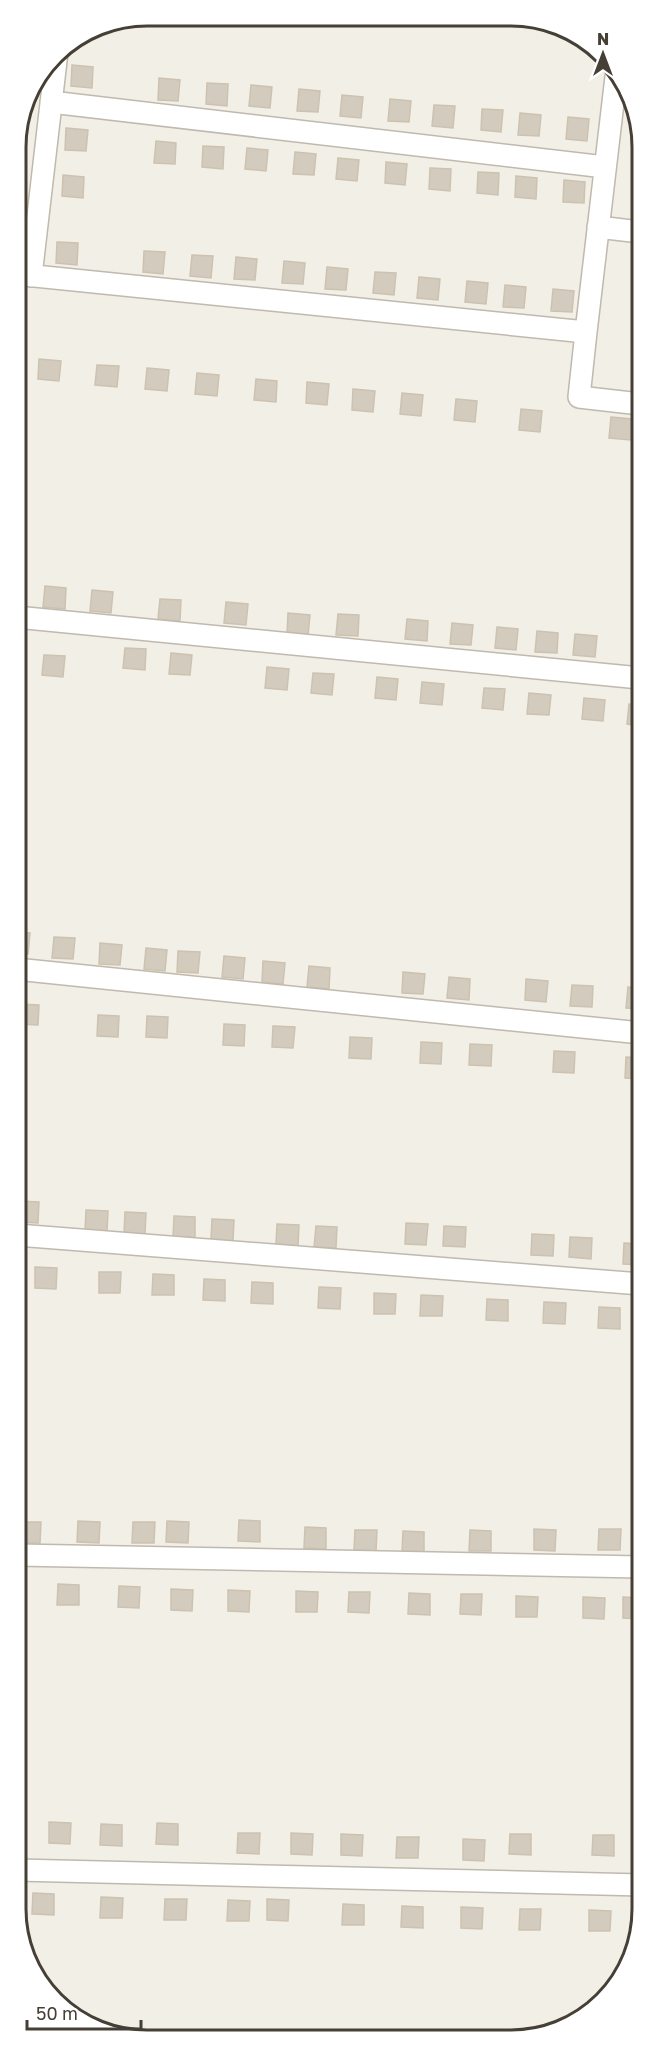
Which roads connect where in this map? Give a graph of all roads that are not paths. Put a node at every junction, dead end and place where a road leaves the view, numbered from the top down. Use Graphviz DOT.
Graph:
graph roads {
  1 [pos="55,68"];
  2 [pos="615,86"];
  3 [pos="51,102"];
  4 [pos="605,167"];
  5 [pos="598,227"];
  6 [pos="632,231"];
  7 [pos="26,256"];
  8 [pos="26,275"];
  9 [pos="586,332"];
  10 [pos="632,403"];
  11 [pos="26,618"];
  12 [pos="632,677"];
  13 [pos="26,970"];
  14 [pos="631,1032"];
  15 [pos="26,1236"];
  16 [pos="631,1283"];
  17 [pos="26,1555"];
  18 [pos="631,1567"];
  19 [pos="26,1870"];
  20 [pos="631,1885"];
  1 -- 3 [label="street"];
  2 -- 4 [label="street"];
  3 -- 4 [label="street"];
  3 -- 7 [label="street"];
  4 -- 5 [label="street"];
  5 -- 6 [label="street"];
  5 -- 9 [label="street"];
  8 -- 9 [label="street"];
  9 -- 10 [label="street"];
  11 -- 12 [label="street"];
  13 -- 14 [label="street"];
  15 -- 16 [label="street"];
  17 -- 18 [label="street"];
  19 -- 20 [label="street"];
}
